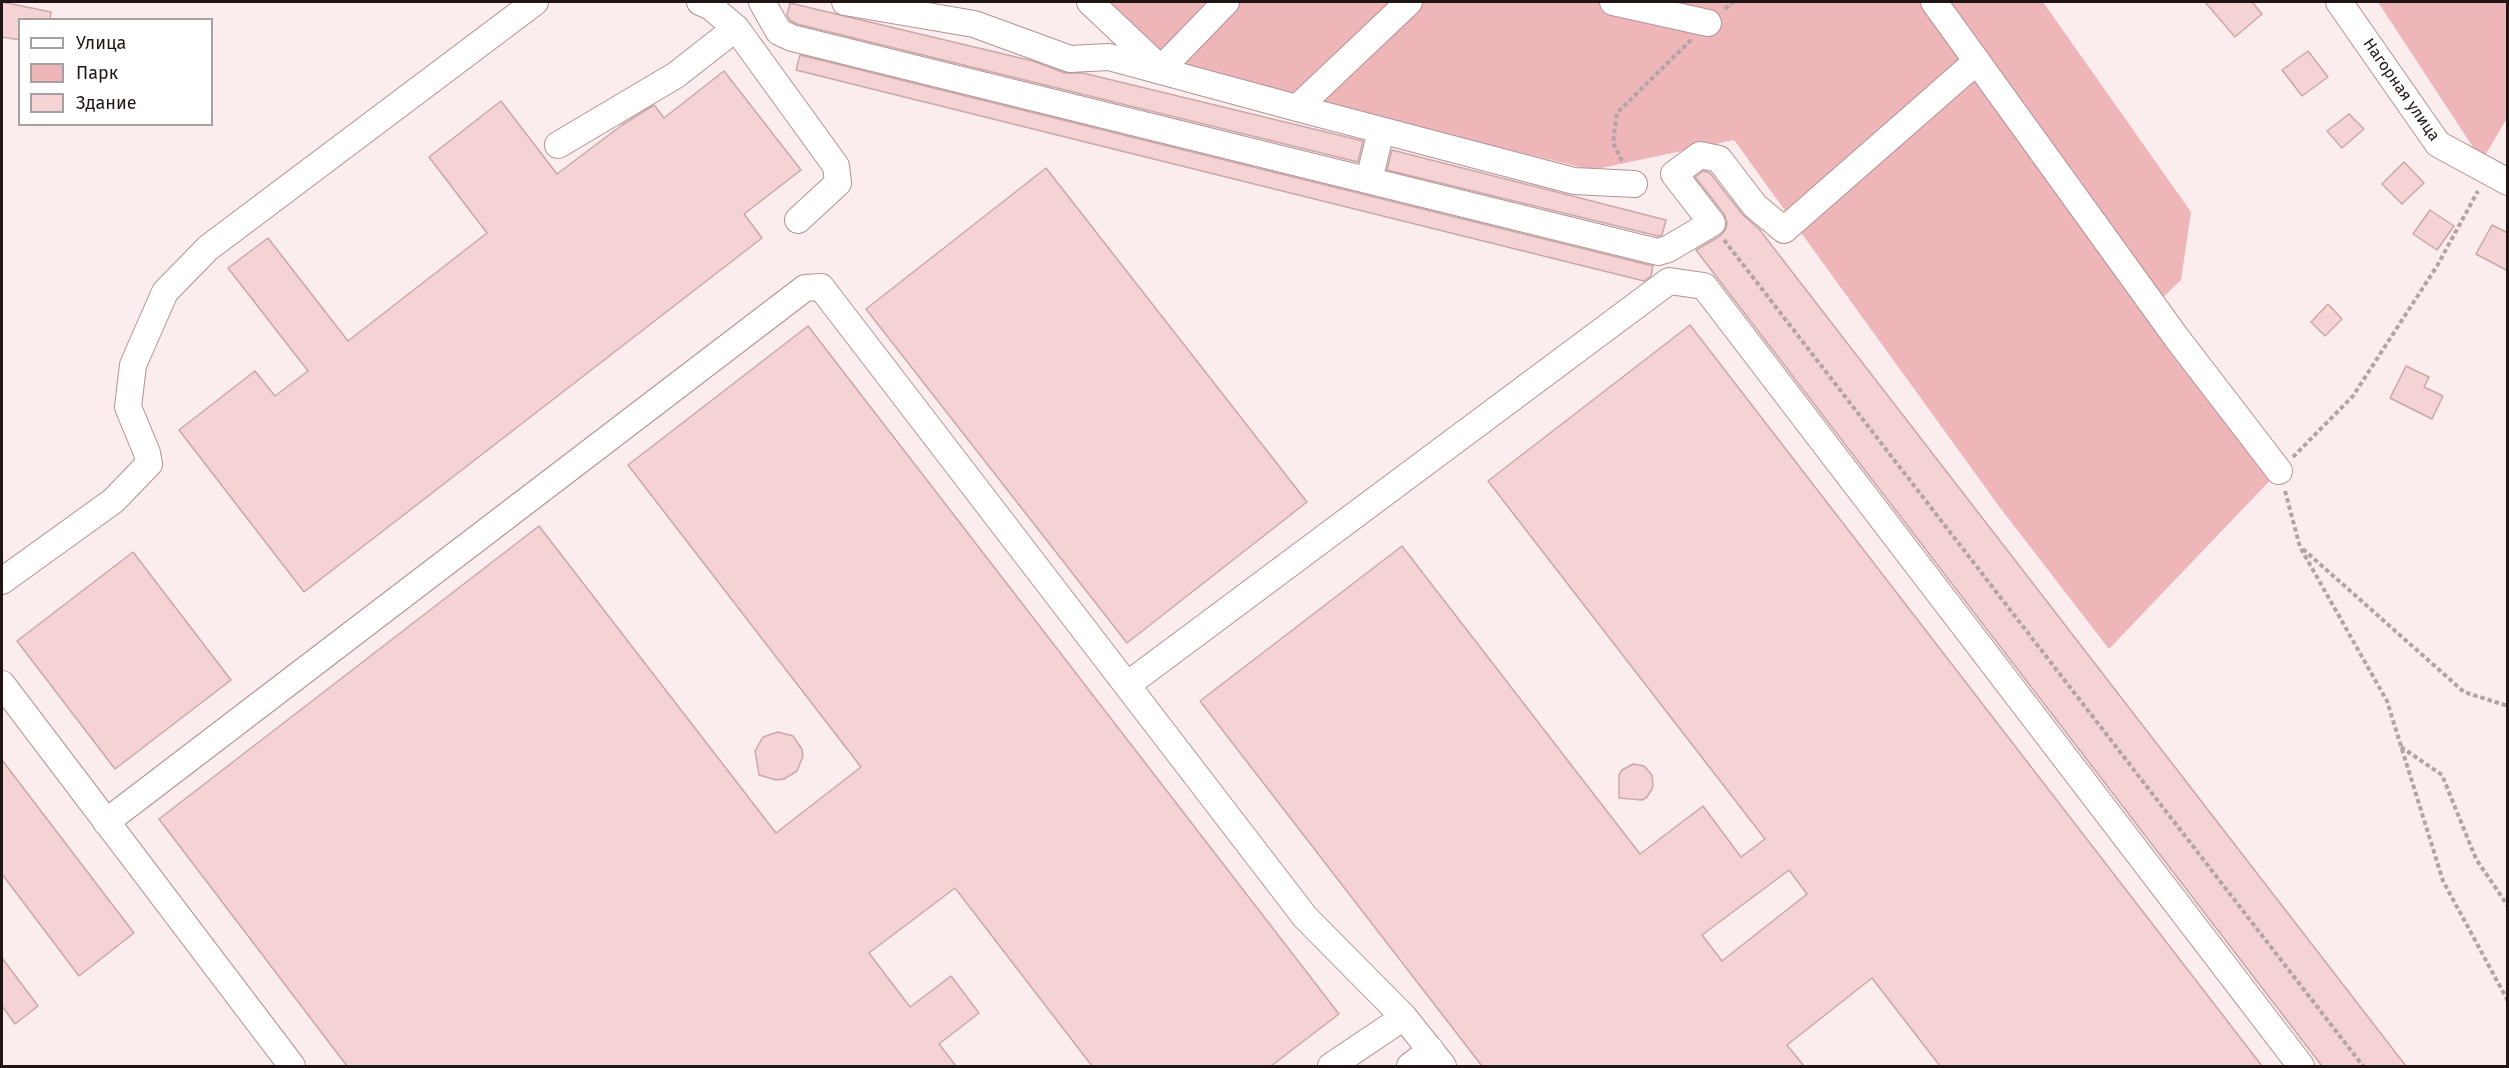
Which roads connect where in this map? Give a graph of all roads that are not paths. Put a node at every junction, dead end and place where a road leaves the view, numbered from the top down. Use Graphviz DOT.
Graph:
graph roads {
  1 [pos="535,2"];
  2 [pos="700,2"];
  3 [pos="762,2"];
  4 [pos="845,2"];
  5 [pos="1090,2"];
  6 [pos="1226,2"];
  7 [pos="1409,2"];
  8 [pos="1613,2"];
  9 [pos="1934,2"];
  10 [pos="2339,2"];
  11 [pos="1708,23"];
  12 [pos="736,28"];
  13 [pos="1977,61"];
  14 [pos="1161,69"];
  15 [pos="1297,108"];
  16 [pos="1381,131"];
  17 [pos="558,145"];
  18 [pos="2498,177"];
  19 [pos="1369,180"];
  20 [pos="1634,184"];
  21 [pos="798,220"];
  22 [pos="2279,471"];
  23 [pos="2,581"];
  24 [pos="2,684"];
  25 [pos="1127,685"];
  26 [pos="106,822"];
  27 [pos="1404,1017"];
  28 [pos="1437,1058"];
  29 [pos="292,1066"];
  30 [pos="1331,1066"];
  31 [pos="1410,1066"];
  32 [pos="2301,1066"];
  1 -- 23 [label="street"];
  2 -- 12 [label="street"];
  3 -- 19 [label="street"];
  4 -- 14 [label="street"];
  5 -- 14 [label="street"];
  6 -- 14 [label="street"];
  7 -- 15 [label="street"];
  8 -- 11 [label="street"];
  9 -- 13 [label="street"];
  10 -- 18 [label="street, Нагорная улица"];
  12 -- 17 [label="street"];
  12 -- 21 [label="street"];
  13 -- 19 [label="street"];
  13 -- 22 [label="street"];
  14 -- 15 [label="street"];
  15 -- 16 [label="street"];
  16 -- 19 [label="street"];
  16 -- 20 [label="street"];
  24 -- 26 [label="street"];
  25 -- 26 [label="street"];
  25 -- 27 [label="street"];
  25 -- 32 [label="street"];
  26 -- 29 [label="street"];
  27 -- 28 [label="street"];
  27 -- 30 [label="street"];
  28 -- 31 [label="street"];
}
